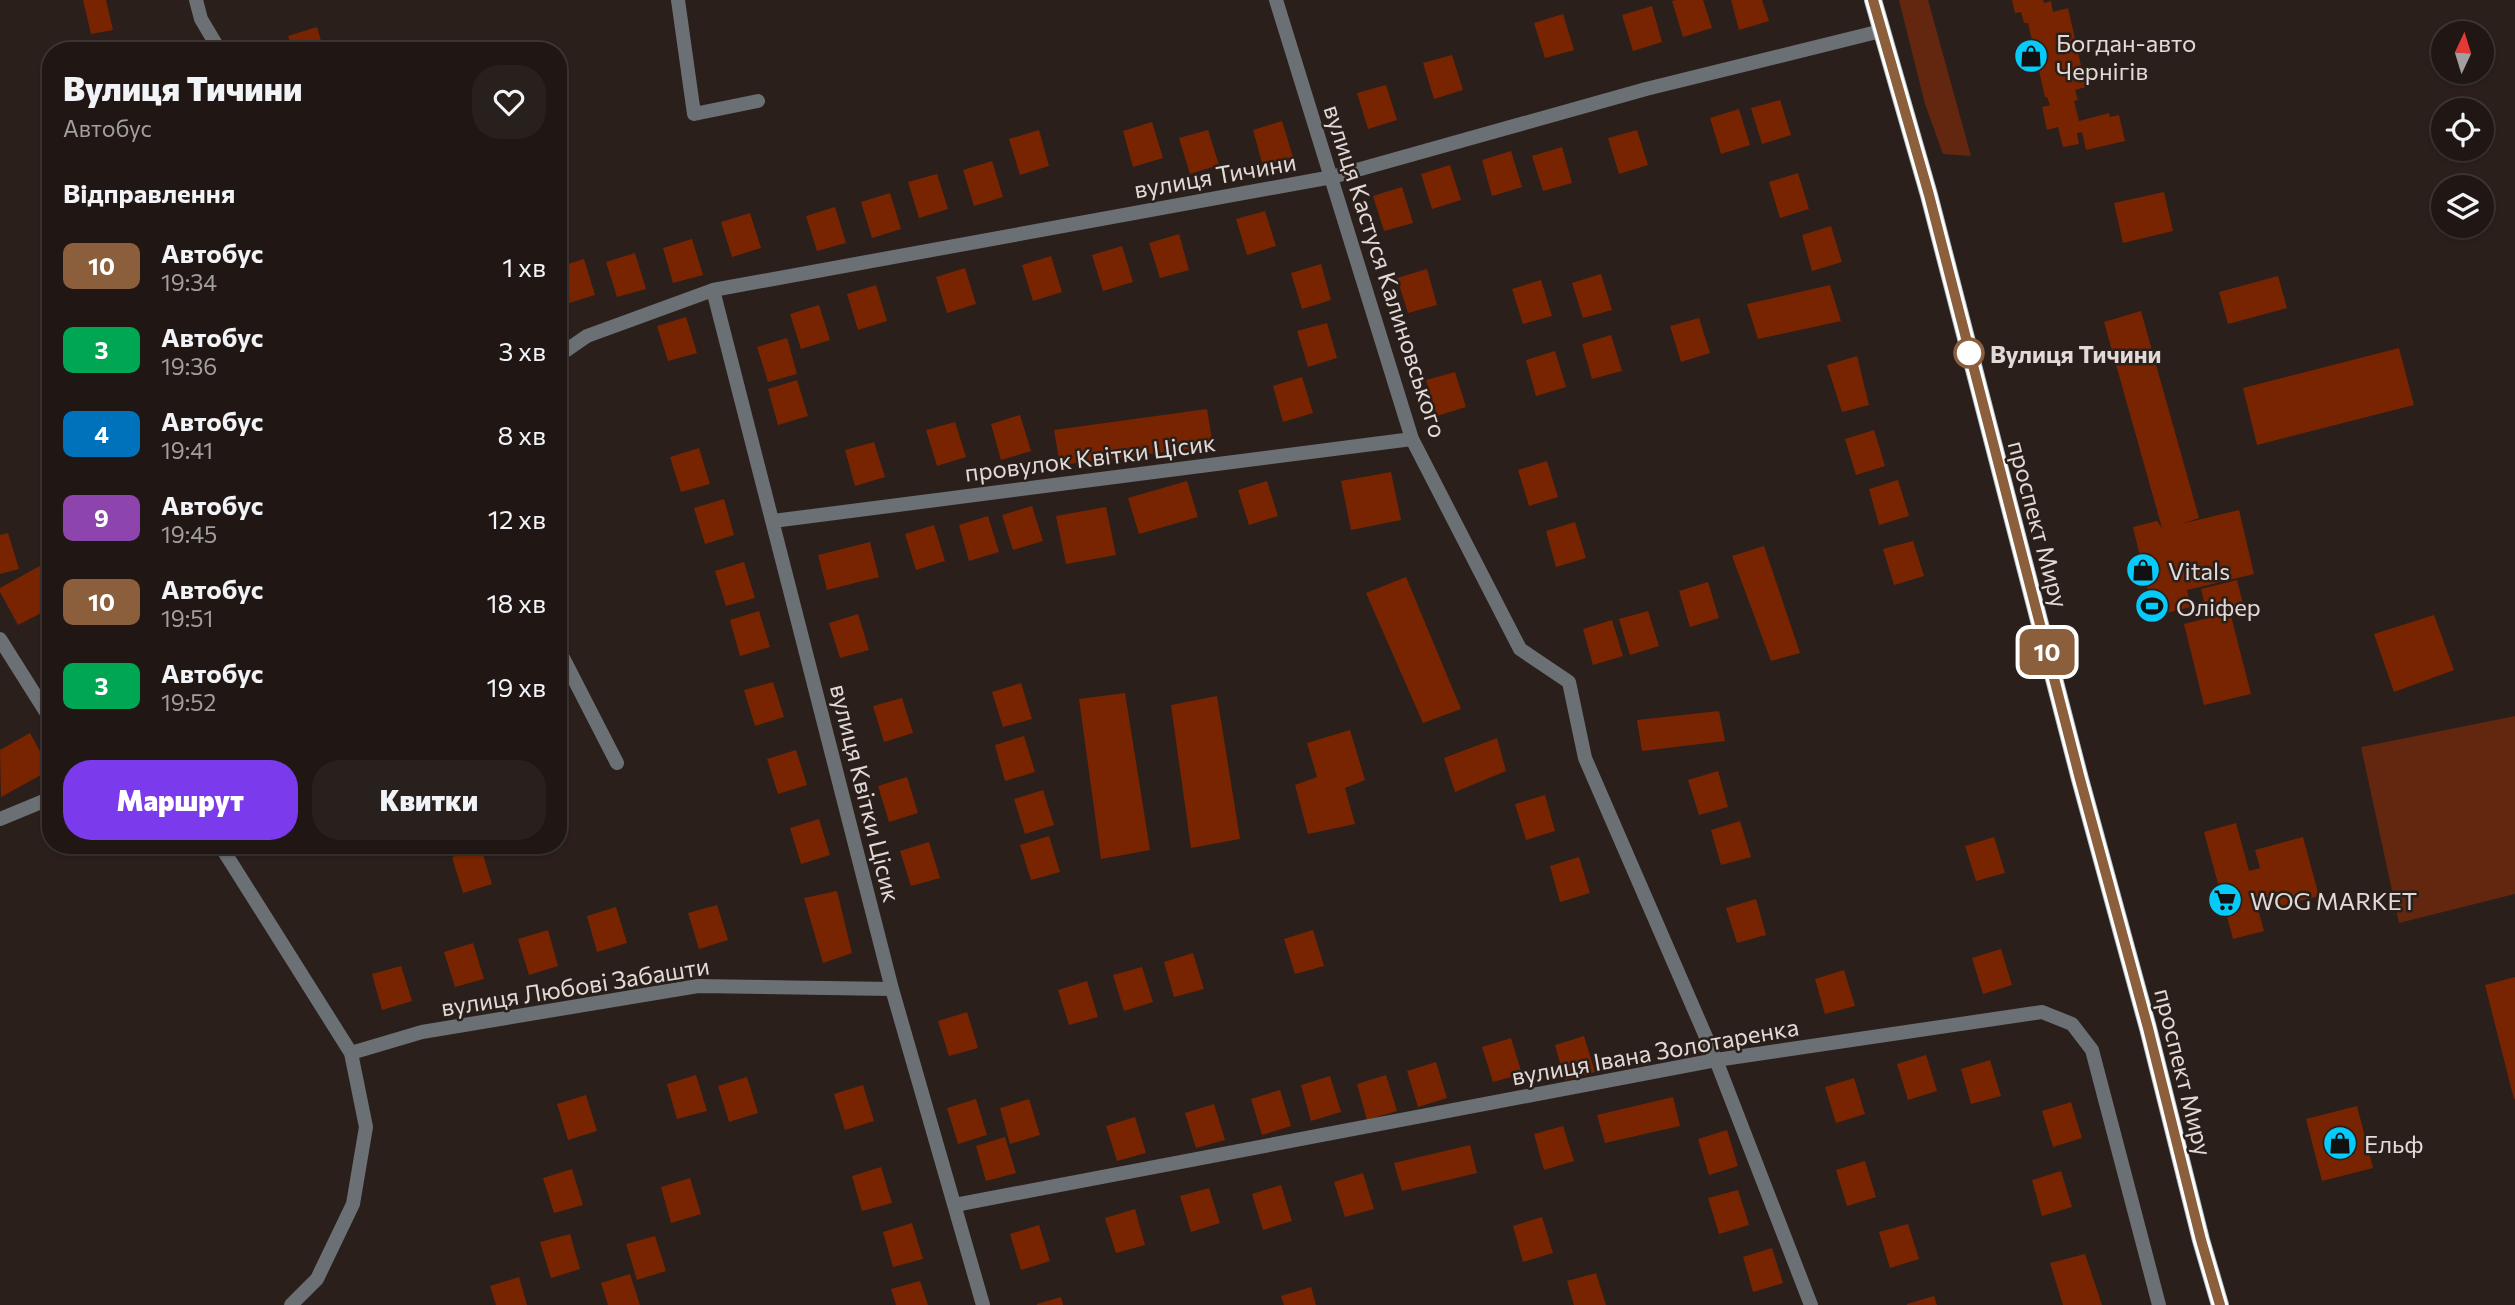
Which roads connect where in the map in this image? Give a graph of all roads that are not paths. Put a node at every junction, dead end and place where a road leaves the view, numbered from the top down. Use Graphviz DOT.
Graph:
graph roads {
  1 [pos="195,0"];
  2 [pos="678,0"];
  3 [pos="1276,0"];
  4 [pos="1873,0"];
  5 [pos="1881,31"];
  6 [pos="215,42"];
  7 [pos="758,102"];
  8 [pos="1332,177"];
  9 [pos="713,290"];
  10 [pos="567,350"];
  11 [pos="1412,439"];
  12 [pos="773,521"];
  13 [pos="0,639"];
  14 [pos="567,666"];
  15 [pos="42,706"];
  16 [pos="617,763"];
  17 [pos="42,802"];
  18 [pos="0,819"];
  19 [pos="226,854"];
  20 [pos="892,989"];
  21 [pos="351,1053"];
  22 [pos="1716,1060"];
  23 [pos="955,1205"];
  24 [pos="291,1305"];
  25 [pos="983,1305"];
  26 [pos="1811,1305"];
  27 [pos="2159,1305"];
  28 [pos="2220,1305"];
  1 -- 6 [label="street"];
  2 -- 7 [label="street"];
  3 -- 8 [label="street, вулиця Кастуся Калиновського"];
  4 -- 5 [label="main road, проспект Миру"];
  5 -- 8 [label="street, вулиця Тичини"];
  5 -- 28 [label="main road, проспект Миру"];
  8 -- 9 [label="street, вулиця Тичини"];
  8 -- 11 [label="street, вулиця Кастуся Калиновського"];
  9 -- 10 [label="street, вулиця Тичини"];
  9 -- 12 [label="street, вулиця Квітки Цісик"];
  11 -- 12 [label="street, провулок Квітки Цісик"];
  11 -- 22 [label="street, вулиця Кастуся Калиновського"];
  12 -- 20 [label="street, вулиця Квітки Цісик"];
  13 -- 15 [label="street"];
  14 -- 16 [label="street"];
  17 -- 18 [label="street"];
  19 -- 21 [label="street"];
  20 -- 21 [label="street, вулиця Любові Забашти"];
  20 -- 23 [label="street, вулиця Квітки Цісик"];
  21 -- 24 [label="street"];
  22 -- 23 [label="street, вулиця Івана Золотаренка"];
  22 -- 26 [label="street, вулиця Кастуся Калиновського"];
  22 -- 27 [label="street, вулиця Івана Золотаренка"];
  23 -- 25 [label="street, вулиця Квітки Цісик"];
}
